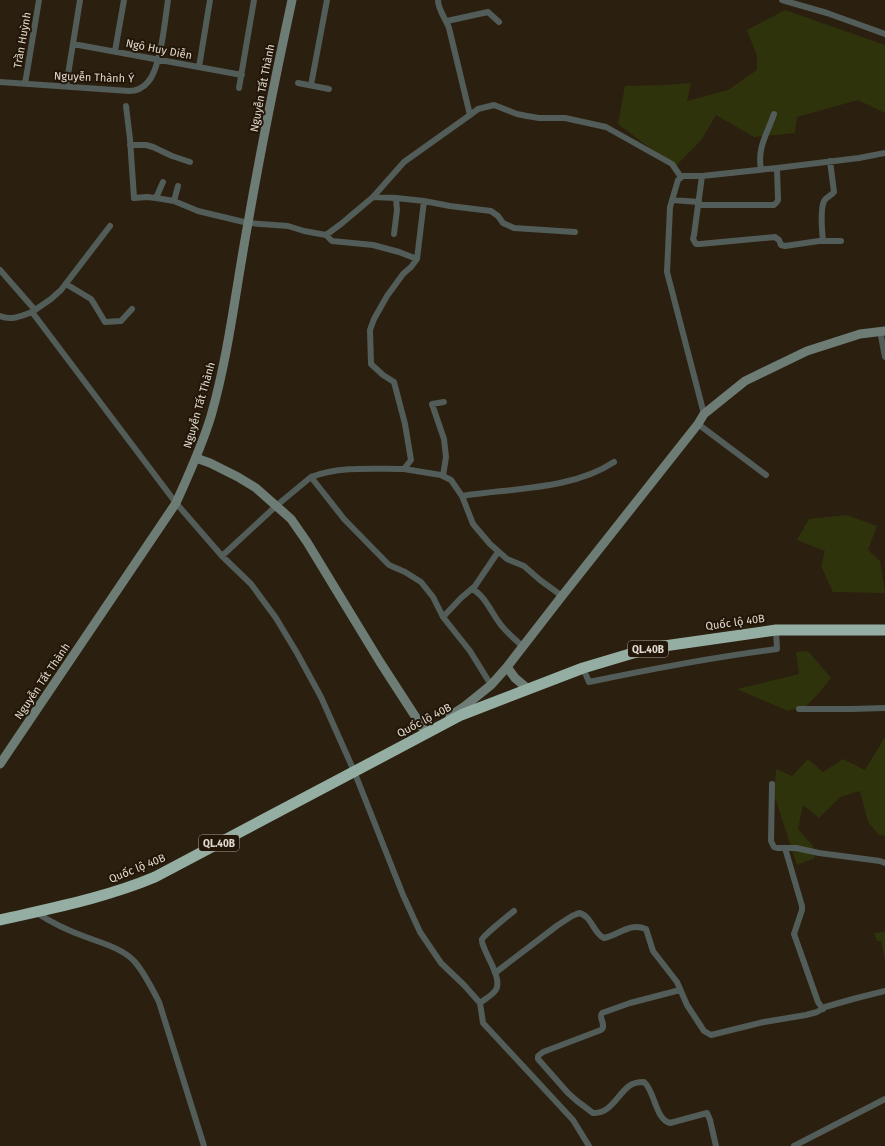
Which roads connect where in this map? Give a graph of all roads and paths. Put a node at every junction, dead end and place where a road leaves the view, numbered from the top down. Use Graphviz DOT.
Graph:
graph roads {
  1 [pos="39,0"];
  2 [pos="80,0"];
  3 [pos="124,0"];
  4 [pos="168,0"];
  5 [pos="210,0"];
  6 [pos="254,0"];
  7 [pos="292,0"];
  8 [pos="327,0"];
  9 [pos="438,0"];
  10 [pos="782,0"];
  11 [pos="447,21"];
  12 [pos="499,22"];
  13 [pos="885,34"];
  14 [pos="73,44"];
  15 [pos="116,51"];
  16 [pos="158,59"];
  17 [pos="199,67"];
  18 [pos="242,75"];
  19 [pos="0,82"];
  20 [pos="298,83"];
  21 [pos="25,84"];
  22 [pos="311,85"];
  23 [pos="66,86"];
  24 [pos="239,88"];
  25 [pos="329,89"];
  26 [pos="126,106"];
  27 [pos="774,114"];
  28 [pos="470,115"];
  29 [pos="130,145"];
  30 [pos="885,152"];
  31 [pos="830,161"];
  32 [pos="190,162"];
  33 [pos="777,168"];
  34 [pos="761,169"];
  35 [pos="702,176"];
  36 [pos="681,177"];
  37 [pos="163,182"];
  38 [pos="178,186"];
  39 [pos="373,197"];
  40 [pos="156,198"];
  41 [pos="396,198"];
  42 [pos="672,200"];
  43 [pos="174,201"];
  44 [pos="424,201"];
  45 [pos="698,204"];
  46 [pos="248,223"];
  47 [pos="110,226"];
  48 [pos="575,232"];
  49 [pos="394,234"];
  50 [pos="326,235"];
  51 [pos="822,241"];
  52 [pos="841,241"];
  53 [pos="417,259"];
  54 [pos="0,270"];
  55 [pos="66,284"];
  56 [pos="132,309"];
  57 [pos="34,311"];
  58 [pos="0,316"];
  59 [pos="882,331"];
  60 [pos="885,357"];
  61 [pos="444,402"];
  62 [pos="704,414"];
  63 [pos="698,424"];
  64 [pos="196,458"];
  65 [pos="614,462"];
  66 [pos="404,469"];
  67 [pos="766,475"];
  68 [pos="443,476"];
  69 [pos="311,477"];
  70 [pos="462,496"];
  71 [pos="176,503"];
  72 [pos="276,506"];
  73 [pos="498,552"];
  74 [pos="222,556"];
  75 [pos="472,589"];
  76 [pos="562,596"];
  77 [pos="443,617"];
  78 [pos="776,630"];
  79 [pos="885,630"];
  80 [pos="523,647"];
  81 [pos="507,667"];
  82 [pos="583,668"];
  83 [pos="491,685"];
  84 [pos="528,689"];
  85 [pos="885,708"];
  86 [pos="799,709"];
  87 [pos="426,733"];
  88 [pos="0,764"];
  89 [pos="354,771"];
  90 [pos="772,784"];
  91 [pos="785,848"];
  92 [pos="885,863"];
  93 [pos="514,910"];
  94 [pos="36,912"];
  95 [pos="2,917"];
  96 [pos="495,972"];
  97 [pos="680,990"];
  98 [pos="885,991"];
  99 [pos="480,1003"];
  100 [pos="822,1009"];
  101 [pos="885,1099"];
  102 [pos="204,1146"];
  103 [pos="589,1146"];
  104 [pos="716,1146"];
  105 [pos="794,1146"];
  1 -- 21 [label="street, Trần Huỳnh"];
  2 -- 14 [label="street"];
  3 -- 15 [label="street"];
  4 -- 16 [label="street, Nguyễn Thành Ý"];
  5 -- 17 [label="street"];
  6 -- 18 [label="street"];
  7 -- 46 [label="main road, Nguyễn Tất Thành"];
  8 -- 22 [label="street"];
  9 -- 11 [label="street"];
  10 -- 13 [label="street"];
  11 -- 12 [label="street"];
  11 -- 28 [label="street"];
  14 -- 15 [label="street, Ngô Huy Diễn"];
  14 -- 23 [label="street"];
  15 -- 16 [label="street, Ngô Huy Diễn"];
  16 -- 17 [label="street, Ngô Huy Diễn"];
  16 -- 23 [label="street, Nguyễn Thành Ý"];
  17 -- 18 [label="street, Ngô Huy Diễn"];
  18 -- 24 [label="street"];
  19 -- 21 [label="street, Nguyễn Thành Ý"];
  20 -- 22 [label="street"];
  21 -- 23 [label="street, Nguyễn Thành Ý"];
  22 -- 25 [label="street"];
  26 -- 29 [label="street"];
  27 -- 34 [label="street"];
  28 -- 36 [label="street"];
  28 -- 39 [label="street"];
  29 -- 32 [label="street"];
  29 -- 40 [label="street"];
  30 -- 31 [label="street"];
  31 -- 33 [label="street"];
  31 -- 51 [label="street"];
  33 -- 34 [label="street"];
  33 -- 45 [label="street"];
  34 -- 35 [label="street"];
  35 -- 36 [label="street"];
  35 -- 45 [label="street"];
  36 -- 42 [label="street"];
  37 -- 40 [label="street"];
  38 -- 43 [label="street"];
  39 -- 41 [label="street"];
  39 -- 50 [label="street"];
  40 -- 43 [label="street"];
  41 -- 44 [label="street"];
  41 -- 49 [label="street"];
  42 -- 45 [label="street"];
  42 -- 62 [label="street"];
  43 -- 46 [label="street"];
  44 -- 48 [label="street"];
  44 -- 53 [label="street"];
  45 -- 51 [label="street"];
  46 -- 50 [label="street"];
  46 -- 64 [label="main road, Nguyễn Tất Thành"];
  47 -- 55 [label="street"];
  50 -- 53 [label="street"];
  51 -- 52 [label="street"];
  53 -- 66 [label="street"];
  54 -- 57 [label="street"];
  55 -- 56 [label="street"];
  55 -- 57 [label="street"];
  57 -- 58 [label="street"];
  57 -- 71 [label="street"];
  59 -- 60 [label="street"];
  59 -- 62 [label="main road"];
  61 -- 68 [label="street"];
  62 -- 63 [label="main road"];
  63 -- 67 [label="street"];
  63 -- 76 [label="main road"];
  64 -- 71 [label="main road, Nguyễn Tất Thành"];
  64 -- 72 [label="main road"];
  65 -- 70 [label="street"];
  66 -- 68 [label="street"];
  66 -- 69 [label="street"];
  68 -- 70 [label="street"];
  69 -- 72 [label="street"];
  69 -- 77 [label="street"];
  70 -- 73 [label="street"];
  71 -- 74 [label="street"];
  71 -- 88 [label="main road, Nguyễn Tất Thành"];
  72 -- 74 [label="street"];
  72 -- 87 [label="main road"];
  73 -- 75 [label="street"];
  73 -- 76 [label="street"];
  74 -- 89 [label="street"];
  75 -- 77 [label="street"];
  75 -- 80 [label="street"];
  76 -- 80 [label="main road"];
  77 -- 83 [label="street"];
  78 -- 79 [label="highway, Quốc lộ 40B / QL.40B"];
  78 -- 82 [label="highway, Quốc lộ 40B / QL.40B"];
  78 -- 82 [label="street"];
  80 -- 81 [label="main road"];
  81 -- 83 [label="main road"];
  81 -- 84 [label="main road"];
  82 -- 84 [label="highway, Quốc lộ 40B / QL.40B"];
  83 -- 87 [label="main road"];
  84 -- 87 [label="highway, Quốc lộ 40B / QL.40B"];
  85 -- 86 [label="street"];
  87 -- 89 [label="highway, Quốc lộ 40B / QL.40B"];
  89 -- 94 [label="highway, Quốc lộ 40B / QL.40B"];
  89 -- 99 [label="street"];
  90 -- 91 [label="street"];
  91 -- 92 [label="street"];
  91 -- 100 [label="street"];
  93 -- 96 [label="street"];
  94 -- 95 [label="highway, Quốc lộ 40B / QL.40B"];
  94 -- 102 [label="street"];
  96 -- 97 [label="street"];
  96 -- 99 [label="street"];
  97 -- 100 [label="street"];
  97 -- 104 [label="street"];
  98 -- 100 [label="street"];
  99 -- 103 [label="street"];
  101 -- 105 [label="street"];
}
